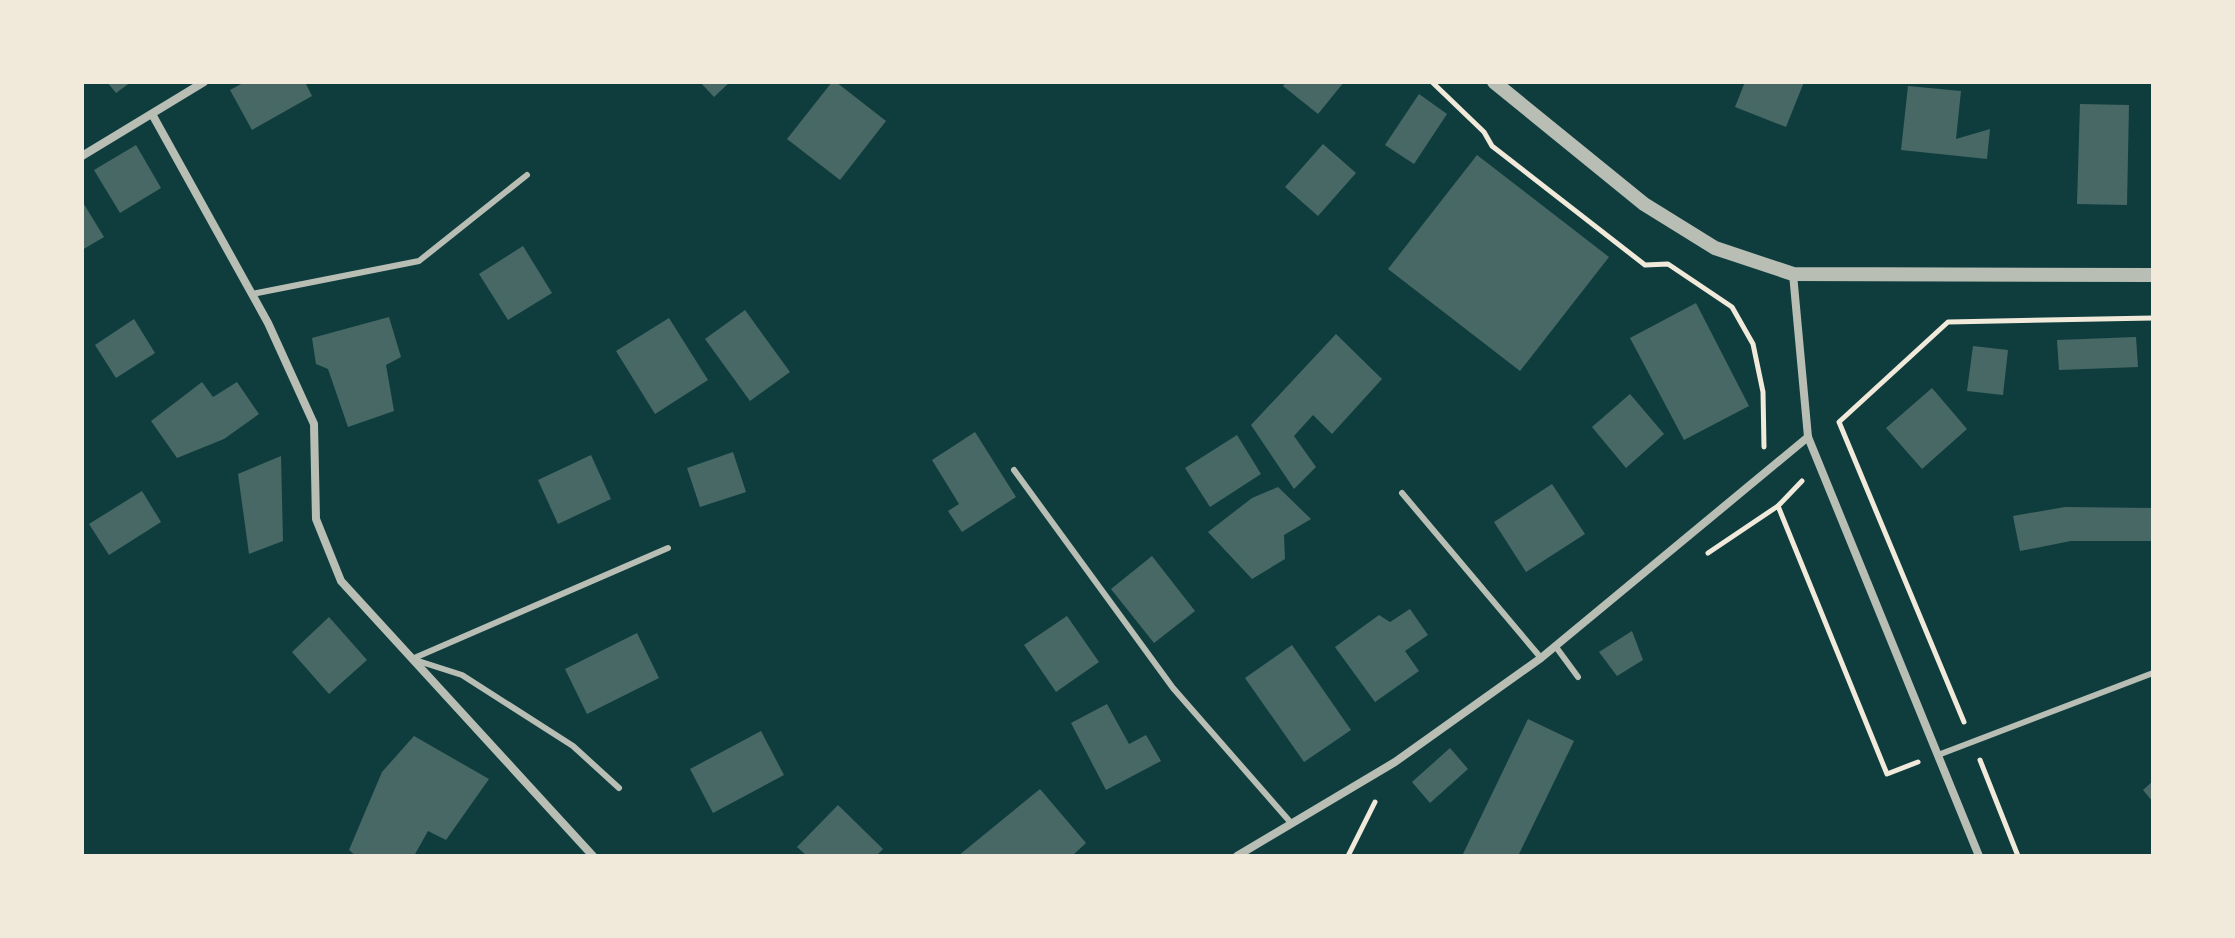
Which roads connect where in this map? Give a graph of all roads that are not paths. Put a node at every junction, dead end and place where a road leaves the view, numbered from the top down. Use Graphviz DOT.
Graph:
graph roads {
  1 [pos="204,82"];
  2 [pos="1494,82"];
  3 [pos="152,114"];
  4 [pos="82,156"];
  5 [pos="527,175"];
  6 [pos="1793,274"];
  7 [pos="2153,275"];
  8 [pos="252,294"];
  9 [pos="1808,437"];
  10 [pos="1014,470"];
  11 [pos="1402,493"];
  12 [pos="668,548"];
  13 [pos="1556,647"];
  14 [pos="1541,658"];
  15 [pos="412,659"];
  16 [pos="2153,673"];
  17 [pos="1578,677"];
  18 [pos="1938,755"];
  19 [pos="619,788"];
  20 [pos="1292,824"];
  21 [pos="593,856"];
  22 [pos="1237,856"];
  23 [pos="1979,856"];
  1 -- 3 [label="street"];
  2 -- 6 [label="street"];
  3 -- 4 [label="street"];
  3 -- 8 [label="street"];
  5 -- 8 [label="lane"];
  6 -- 7 [label="street"];
  6 -- 9 [label="street"];
  8 -- 15 [label="street"];
  9 -- 13 [label="street"];
  9 -- 18 [label="street"];
  10 -- 20 [label="lane"];
  11 -- 14 [label="lane"];
  12 -- 15 [label="lane"];
  13 -- 14 [label="street"];
  13 -- 17 [label="lane"];
  14 -- 20 [label="street"];
  15 -- 19 [label="lane"];
  15 -- 21 [label="street"];
  16 -- 18 [label="lane"];
  18 -- 23 [label="street"];
  20 -- 22 [label="street"];
}
